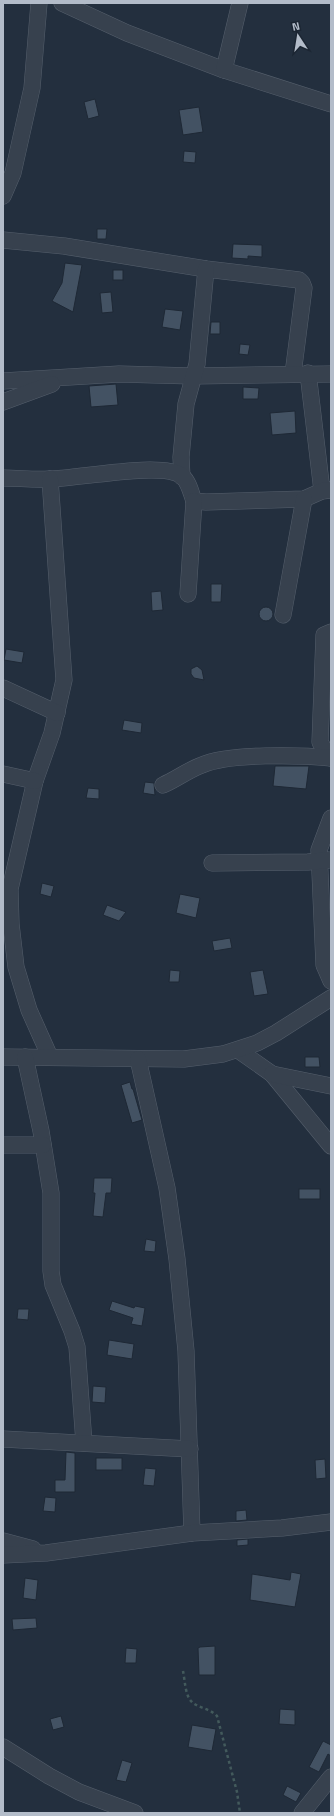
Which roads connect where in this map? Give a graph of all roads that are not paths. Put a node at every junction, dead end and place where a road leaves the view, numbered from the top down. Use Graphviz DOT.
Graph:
graph roads {
  1 [pos="39,3"];
  2 [pos="62,3"];
  3 [pos="240,3"];
  4 [pos="224,70"];
  5 [pos="330,99"];
  6 [pos="3,196"];
  7 [pos="3,240"];
  8 [pos="206,268"];
  9 [pos="119,374"];
  10 [pos="300,374"];
  11 [pos="331,374"];
  12 [pos="193,376"];
  13 [pos="3,381"];
  14 [pos="3,402"];
  15 [pos="182,476"];
  16 [pos="3,478"];
  17 [pos="50,479"];
  18 [pos="327,491"];
  19 [pos="304,499"];
  20 [pos="194,501"];
  21 [pos="188,594"];
  22 [pos="283,615"];
  23 [pos="331,632"];
  24 [pos="3,688"];
  25 [pos="57,713"];
  26 [pos="331,758"];
  27 [pos="3,774"];
  28 [pos="35,781"];
  29 [pos="163,785"];
  30 [pos="331,818"];
  31 [pos="325,860"];
  32 [pos="212,863"];
  33 [pos="7,888"];
  34 [pos="331,980"];
  35 [pos="331,998"];
  36 [pos="238,1050"];
  37 [pos="3,1057"];
  38 [pos="25,1057"];
  39 [pos="50,1057"];
  40 [pos="138,1059"];
  41 [pos="272,1074"];
  42 [pos="331,1086"];
  43 [pos="3,1145"];
  44 [pos="43,1145"];
  45 [pos="331,1146"];
  46 [pos="3,1439"];
  47 [pos="84,1443"];
  48 [pos="190,1449"];
  49 [pos="331,1522"];
  50 [pos="192,1533"];
  51 [pos="3,1541"];
  52 [pos="46,1553"];
  53 [pos="3,1555"];
  54 [pos="3,1747"];
  55 [pos="331,1777"];
  56 [pos="136,1813"];
  57 [pos="302,1813"];
  1 -- 6 [label="street"];
  2 -- 4 [label="street"];
  3 -- 4 [label="street"];
  4 -- 5 [label="street"];
  7 -- 8 [label="street"];
  8 -- 10 [label="street"];
  8 -- 12 [label="street"];
  9 -- 12 [label="street"];
  9 -- 13 [label="street"];
  9 -- 14 [label="street"];
  10 -- 11 [label="street"];
  10 -- 12 [label="street"];
  10 -- 18 [label="street"];
  12 -- 15 [label="street"];
  15 -- 17 [label="street"];
  15 -- 20 [label="street"];
  16 -- 17 [label="street"];
  17 -- 25 [label="street"];
  18 -- 19 [label="street"];
  19 -- 20 [label="street"];
  19 -- 22 [label="street"];
  20 -- 21 [label="street"];
  23 -- 26 [label="street"];
  24 -- 25 [label="street"];
  25 -- 28 [label="street"];
  26 -- 29 [label="street"];
  27 -- 28 [label="street"];
  28 -- 33 [label="street"];
  30 -- 31 [label="street"];
  31 -- 32 [label="street"];
  31 -- 34 [label="street"];
  33 -- 39 [label="street"];
  35 -- 36 [label="street"];
  36 -- 40 [label="street"];
  36 -- 41 [label="street"];
  37 -- 38 [label="street"];
  38 -- 39 [label="street"];
  38 -- 44 [label="street"];
  39 -- 40 [label="street"];
  40 -- 48 [label="street"];
  41 -- 42 [label="street"];
  41 -- 45 [label="street"];
  43 -- 44 [label="street"];
  44 -- 47 [label="street"];
  46 -- 47 [label="street"];
  47 -- 48 [label="street"];
  48 -- 50 [label="street"];
  49 -- 50 [label="street"];
  50 -- 52 [label="street"];
  51 -- 52 [label="street"];
  52 -- 53 [label="street"];
  54 -- 56 [label="street"];
  55 -- 57 [label="street"];
}
